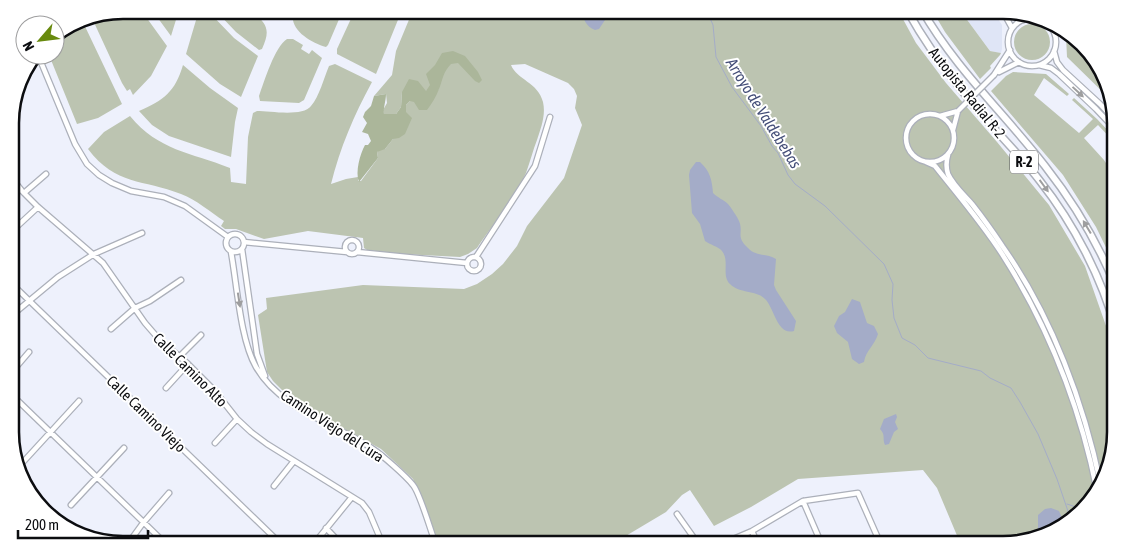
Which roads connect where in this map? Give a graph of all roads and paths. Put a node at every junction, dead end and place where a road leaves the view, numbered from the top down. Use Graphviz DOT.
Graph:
graph roads {
  1 [pos="912,19"];
  2 [pos="928,19"];
  3 [pos="1007,19"];
  4 [pos="1022,21"];
  5 [pos="1012,28"];
  6 [pos="1053,31"];
  7 [pos="1010,50"];
  8 [pos="1054,50"];
  9 [pos="1020,62"];
  10 [pos="1039,64"];
  11 [pos="42,65"];
  12 [pos="996,74"];
  13 [pos="958,110"];
  14 [pos="1106,112"];
  15 [pos="940,116"];
  16 [pos="550,117"];
  17 [pos="1107,120"];
  18 [pos="953,130"];
  19 [pos="948,155"];
  20 [pos="926,162"];
  21 [pos="46,174"];
  22 [pos="19,188"];
  23 [pos="24,194"];
  24 [pos="38,207"];
  25 [pos="19,224"];
  26 [pos="142,233"];
  27 [pos="228,237"];
  28 [pos="244,242"];
  29 [pos="346,243"];
  30 [pos="242,249"];
  31 [pos="333,250"];
  32 [pos="358,250"];
  33 [pos="231,252"];
  34 [pos="347,252"];
  35 [pos="94,254"];
  36 [pos="476,257"];
  37 [pos="467,263"];
  38 [pos="1107,265"];
  39 [pos="181,280"];
  40 [pos="19,291"];
  41 [pos="29,301"];
  42 [pos="1107,305"];
  43 [pos="135,308"];
  44 [pos="19,309"];
  45 [pos="111,329"];
  46 [pos="201,335"];
  47 [pos="29,352"];
  48 [pos="179,357"];
  49 [pos="19,364"];
  50 [pos="188,364"];
  51 [pos="270,384"];
  52 [pos="166,388"];
  53 [pos="79,401"];
  54 [pos="19,402"];
  55 [pos="237,419"];
  56 [pos="50,432"];
  57 [pos="215,444"];
  58 [pos="124,448"];
  59 [pos="294,460"];
  60 [pos="24,461"];
  61 [pos="1098,475"];
  62 [pos="96,476"];
  63 [pos="1095,482"];
  64 [pos="274,486"];
  65 [pos="169,493"];
  66 [pos="352,497"];
  67 [pos="803,501"];
  68 [pos="71,505"];
  69 [pos="677,514"];
  70 [pos="143,522"];
  71 [pos="326,528"];
  72 [pos="752,530"];
  73 [pos="133,536"];
  74 [pos="158,536"];
  75 [pos="273,536"];
  76 [pos="320,536"];
  77 [pos="334,536"];
  78 [pos="379,536"];
  79 [pos="433,536"];
  80 [pos="693,536"];
  81 [pos="739,536"];
  82 [pos="754,536"];
  83 [pos="818,536"];
  84 [pos="877,536"];
  1 -- 42 [label="highway, Autopista Radial R-2 / R-2, one-way"];
  38 -- 2 [label="highway, Autopista Radial R-2 / R-2, one-way"];
  3 -- 5 [label="street"];
  4 -- 5 [label="street"];
  5 -- 7 [label="street"];
  6 -- 8 [label="street"];
  7 -- 9 [label="street"];
  7 -- 12 [label="street"];
  8 -- 10 [label="street"];
  8 -- 14 [label="street"];
  9 -- 10 [label="street"];
  9 -- 12 [label="street"];
  10 -- 17 [label="street, one-way"];
  11 -- 27 [label="street"];
  12 -- 13 [label="street, bridge"];
  13 -- 15 [label="street"];
  13 -- 18 [label="street"];
  15 -- 18 [label="street"];
  15 -- 20 [label="street"];
  16 -- 36 [label="street"];
  18 -- 19 [label="street"];
  19 -- 20 [label="street"];
  19 -- 61 [label="street"];
  20 -- 63 [label="street"];
  21 -- 23 [label="street"];
  22 -- 23 [label="street, Calle Camino Alto"];
  23 -- 24 [label="street, Calle Camino Alto"];
  24 -- 25 [label="street"];
  24 -- 35 [label="street, Calle Camino Alto"];
  26 -- 35 [label="street"];
  27 -- 28 [label="street"];
  27 -- 33 [label="street"];
  28 -- 30 [label="street"];
  28 -- 31 [label="street"];
  29 -- 31 [label="street"];
  29 -- 32 [label="street"];
  29 -- 34 [label="street"];
  30 -- 33 [label="street"];
  30 -- 51 [label="street, Camino Viejo del Cura"];
  31 -- 34 [label="street"];
  32 -- 34 [label="street"];
  32 -- 37 [label="street"];
  33 -- 51 [label="street, Camino Viejo del Cura, one-way"];
  35 -- 41 [label="street"];
  35 -- 43 [label="street, Calle Camino Alto"];
  36 -- 37 [label="street"];
  36 -- 37 [label="street"];
  39 -- 43 [label="street"];
  40 -- 41 [label="street, Calle Camino Viejo"];
  41 -- 44 [label="street"];
  41 -- 75 [label="street, Calle Camino Viejo"];
  43 -- 45 [label="street"];
  43 -- 48 [label="street, Calle Camino Alto"];
  46 -- 48 [label="street"];
  47 -- 49 [label="street"];
  48 -- 50 [label="street, Calle Camino Alto"];
  50 -- 52 [label="street"];
  50 -- 55 [label="street, Calle Camino Alto"];
  51 -- 79 [label="street, Camino Viejo del Cura"];
  53 -- 56 [label="street"];
  54 -- 56 [label="street"];
  55 -- 57 [label="street"];
  55 -- 59 [label="street, Calle Camino Alto"];
  56 -- 60 [label="street"];
  56 -- 62 [label="street"];
  58 -- 62 [label="street"];
  59 -- 64 [label="street"];
  59 -- 66 [label="street, Calle Camino Alto"];
  62 -- 68 [label="street"];
  62 -- 70 [label="street"];
  65 -- 70 [label="street"];
  66 -- 71 [label="street"];
  66 -- 78 [label="street, Calle Camino Alto"];
  67 -- 72 [label="street"];
  67 -- 83 [label="street"];
  67 -- 84 [label="street"];
  69 -- 80 [label="street"];
  70 -- 73 [label="street"];
  70 -- 74 [label="street"];
  71 -- 76 [label="street"];
  71 -- 77 [label="street"];
  72 -- 81 [label="street"];
  72 -- 82 [label="street"];
}
